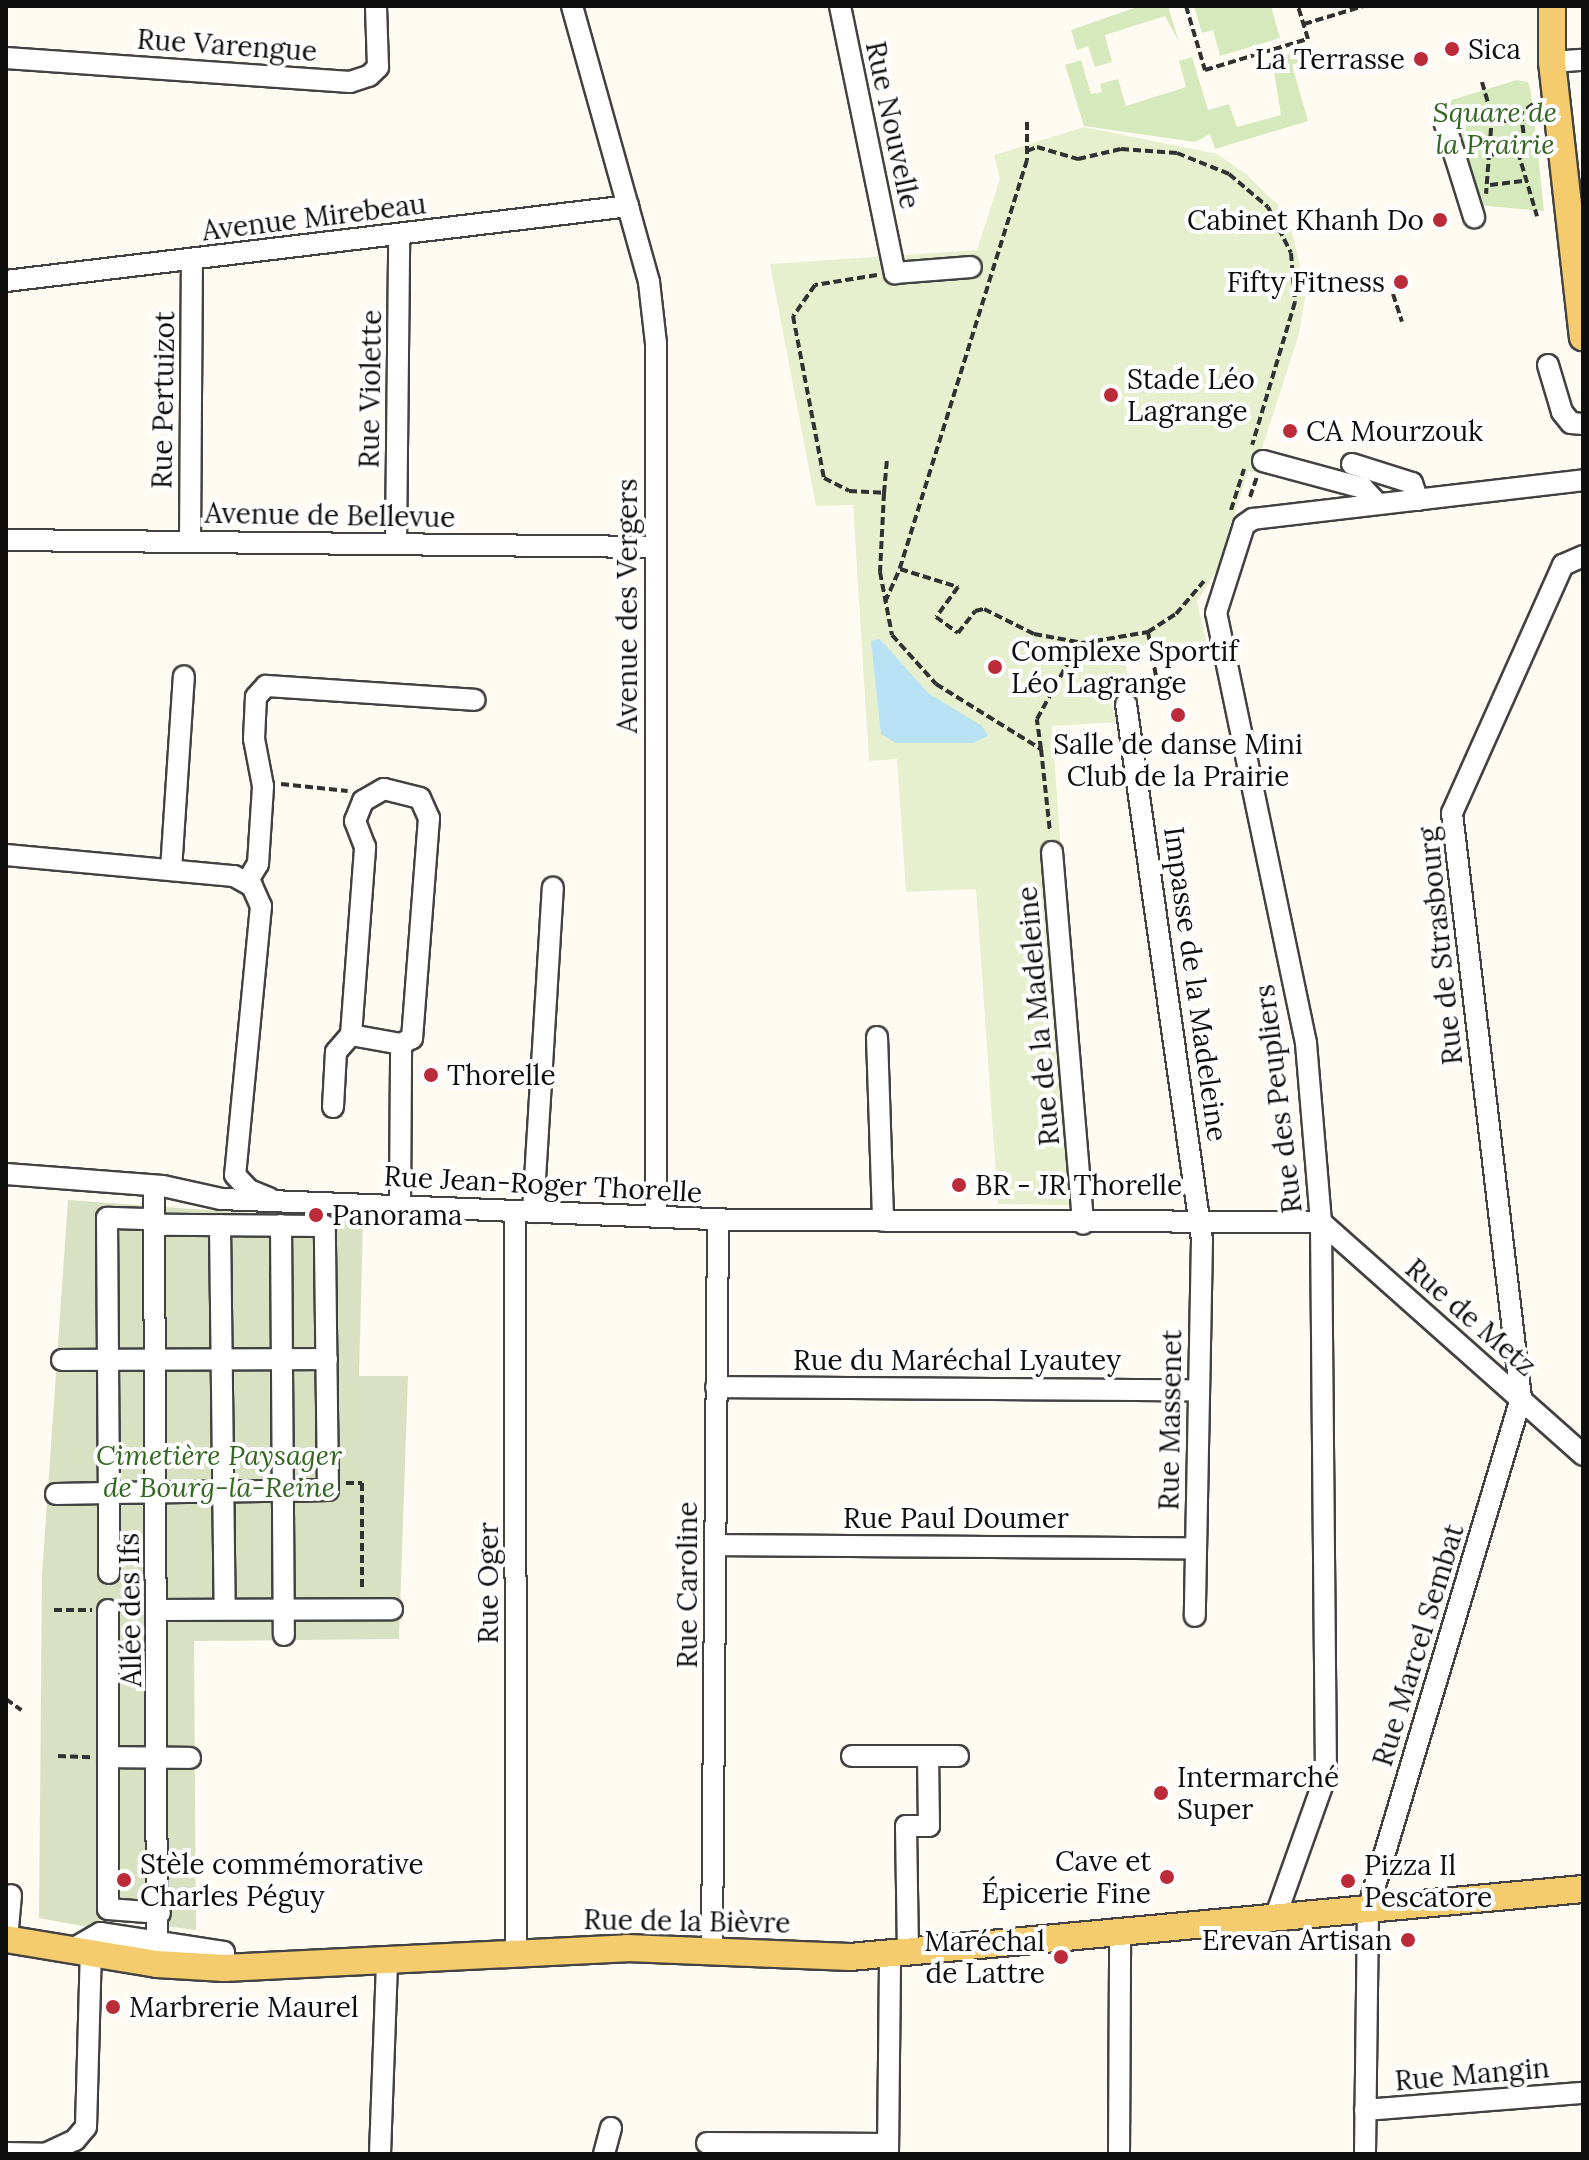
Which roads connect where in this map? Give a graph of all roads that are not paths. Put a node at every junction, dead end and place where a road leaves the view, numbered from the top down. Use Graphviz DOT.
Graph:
graph roads {
  1 [pos="376,6"];
  2 [pos="572,6"];
  3 [pos="840,6"];
  4 [pos="1552,6"];
  5 [pos="6,58"];
  6 [pos="1583,60"];
  7 [pos="1552,62"];
  8 [pos="1444,121"];
  9 [pos="629,206"];
  10 [pos="1474,217"];
  11 [pos="1576,230"];
  12 [pos="399,235"];
  13 [pos="192,259"];
  14 [pos="971,267"];
  15 [pos="6,281"];
  16 [pos="1583,337"];
  17 [pos="1548,365"];
  18 [pos="1583,424"];
  19 [pos="1352,464"];
  20 [pos="1260,470"];
  21 [pos="1583,480"];
  22 [pos="1418,500"];
  23 [pos="1378,504"];
  24 [pos="6,540"];
  25 [pos="190,541"];
  26 [pos="396,544"];
  27 [pos="654,547"];
  28 [pos="1583,556"];
  29 [pos="184,676"];
  30 [pos="475,700"];
  31 [pos="1126,704"];
  32 [pos="1052,852"];
  33 [pos="6,855"];
  34 [pos="171,870"];
  35 [pos="247,882"];
  36 [pos="553,888"];
  37 [pos="351,1035"];
  38 [pos="877,1037"];
  39 [pos="401,1044"];
  40 [pos="333,1107"];
  41 [pos="6,1174"];
  42 [pos="235,1175"];
  43 [pos="154,1186"];
  44 [pos="202,1194"];
  45 [pos="272,1199"];
  46 [pos="400,1205"];
  47 [pos="524,1211"];
  48 [pos="153,1215"];
  49 [pos="656,1217"];
  50 [pos="718,1219"];
  51 [pos="883,1221"];
  52 [pos="1321,1222"];
  53 [pos="1083,1224"];
  54 [pos="220,1225"];
  55 [pos="281,1225"];
  56 [pos="1201,1225"];
  57 [pos="221,1359"];
  58 [pos="282,1359"];
  59 [pos="327,1359"];
  60 [pos="62,1360"];
  61 [pos="108,1360"];
  62 [pos="155,1360"];
  63 [pos="716,1387"];
  64 [pos="1197,1390"];
  65 [pos="1521,1398"];
  66 [pos="1583,1455"];
  67 [pos="283,1491"];
  68 [pos="223,1492"];
  69 [pos="109,1493"];
  70 [pos="156,1493"];
  71 [pos="56,1494"];
  72 [pos="716,1545"];
  73 [pos="1195,1548"];
  74 [pos="109,1573"];
  75 [pos="225,1609"];
  76 [pos="283,1609"];
  77 [pos="392,1609"];
  78 [pos="108,1610"];
  79 [pos="159,1610"];
  80 [pos="1195,1616"];
  81 [pos="284,1635"];
  82 [pos="852,1756"];
  83 [pos="928,1756"];
  84 [pos="958,1756"];
  85 [pos="108,1757"];
  86 [pos="159,1758"];
  87 [pos="190,1758"];
  88 [pos="1583,1889"];
  89 [pos="11,1895"];
  90 [pos="1368,1909"];
  91 [pos="160,1913"];
  92 [pos="1275,1918"];
  93 [pos="1120,1934"];
  94 [pos="7,1939"];
  95 [pos="712,1950"];
  96 [pos="81,1952"];
  97 [pos="157,1953"];
  98 [pos="899,1954"];
  99 [pos="516,1956"];
  100 [pos="387,1962"];
  101 [pos="1583,2093"];
  102 [pos="1365,2110"];
  103 [pos="611,2128"];
  104 [pos="707,2143"];
  105 [pos="888,2149"];
  106 [pos="6,2153"];
  107 [pos="380,2154"];
  108 [pos="604,2154"];
  109 [pos="1119,2154"];
  110 [pos="1365,2154"];
  1 -- 5 [label="street, Rue Varengue"];
  2 -- 9 [label="street, Avenue des Vergers"];
  3 -- 14 [label="street, Rue Nouvelle"];
  4 -- 7 [label="main road"];
  6 -- 7 [label="street"];
  7 -- 11 [label="main road"];
  8 -- 10 [label="street"];
  9 -- 12 [label="street, Avenue Mirebeau"];
  9 -- 27 [label="street, Avenue des Vergers"];
  11 -- 16 [label="main road"];
  12 -- 13 [label="street, Avenue Mirebeau"];
  12 -- 26 [label="street, Rue Violette"];
  13 -- 15 [label="street, Avenue Mirebeau"];
  13 -- 25 [label="street, Rue Pertuizot"];
  17 -- 18 [label="street"];
  19 -- 22 [label="street"];
  20 -- 23 [label="street"];
  21 -- 22 [label="street, Rue des Peupliers"];
  22 -- 23 [label="street, Rue des Peupliers"];
  23 -- 52 [label="street, Rue des Peupliers"];
  24 -- 25 [label="street, Avenue de Bellevue"];
  25 -- 26 [label="street, Avenue de Bellevue"];
  26 -- 27 [label="street, Avenue de Bellevue"];
  27 -- 49 [label="street, Avenue des Vergers"];
  28 -- 65 [label="street, Rue de Strasbourg"];
  29 -- 34 [label="street"];
  30 -- 35 [label="street"];
  31 -- 56 [label="street, Impasse de la Madeleine"];
  32 -- 53 [label="street, Rue de la Madeleine"];
  33 -- 34 [label="street"];
  34 -- 35 [label="street"];
  35 -- 42 [label="street"];
  36 -- 47 [label="street, Rue Oger"];
  37 -- 39 [label="street"];
  37 -- 39 [label="street"];
  37 -- 40 [label="street"];
  38 -- 51 [label="street"];
  39 -- 46 [label="street"];
  41 -- 43 [label="street, Rue Jean-Roger Thorelle"];
  42 -- 44 [label="street"];
  42 -- 45 [label="street"];
  43 -- 44 [label="street, Rue Jean-Roger Thorelle"];
  43 -- 48 [label="street, Allée des Ifs"];
  44 -- 45 [label="street, Rue Jean-Roger Thorelle"];
  45 -- 46 [label="street, Rue Jean-Roger Thorelle"];
  46 -- 47 [label="street, Rue Jean-Roger Thorelle"];
  47 -- 49 [label="street, Rue Jean-Roger Thorelle"];
  47 -- 99 [label="street, Rue Oger"];
  48 -- 54 [label="street"];
  48 -- 61 [label="street"];
  48 -- 62 [label="street, Allée des Ifs"];
  49 -- 50 [label="street, Rue Jean-Roger Thorelle"];
  50 -- 51 [label="street, Rue Jean-Roger Thorelle"];
  50 -- 63 [label="street, Rue Caroline"];
  51 -- 53 [label="street, Rue Jean-Roger Thorelle"];
  52 -- 56 [label="street, Rue Jean-Roger Thorelle"];
  52 -- 65 [label="street, Rue de Metz"];
  52 -- 92 [label="street, Rue des Peupliers"];
  53 -- 56 [label="street, Rue Jean-Roger Thorelle"];
  54 -- 55 [label="street"];
  54 -- 57 [label="street"];
  55 -- 58 [label="street"];
  55 -- 59 [label="street"];
  56 -- 64 [label="street, Rue Massenet"];
  57 -- 58 [label="street"];
  57 -- 62 [label="street"];
  57 -- 68 [label="street"];
  58 -- 59 [label="street"];
  58 -- 67 [label="street"];
  59 -- 67 [label="street"];
  60 -- 61 [label="street"];
  61 -- 62 [label="street"];
  61 -- 69 [label="street"];
  62 -- 70 [label="street, Allée des Ifs"];
  63 -- 64 [label="street, Rue du Maréchal Lyautey"];
  63 -- 72 [label="street, Rue Caroline"];
  64 -- 73 [label="street, Rue Massenet"];
  65 -- 66 [label="street, Rue de Metz"];
  65 -- 90 [label="street, Rue Marcel Sembat"];
  67 -- 68 [label="street"];
  67 -- 76 [label="street"];
  68 -- 70 [label="street"];
  68 -- 75 [label="street"];
  69 -- 70 [label="street"];
  69 -- 71 [label="street"];
  69 -- 74 [label="street"];
  70 -- 79 [label="street, Allée des Ifs"];
  72 -- 73 [label="street, Rue Paul Doumer"];
  72 -- 95 [label="street, Rue Caroline"];
  73 -- 80 [label="street, Rue Massenet"];
  75 -- 76 [label="street"];
  75 -- 79 [label="street"];
  76 -- 77 [label="street"];
  76 -- 81 [label="street"];
  78 -- 85 [label="street"];
  79 -- 86 [label="street, Allée des Ifs"];
  82 -- 83 [label="street"];
  83 -- 84 [label="street"];
  83 -- 98 [label="street"];
  85 -- 86 [label="street"];
  85 -- 91 [label="street"];
  86 -- 87 [label="street"];
  86 -- 91 [label="street, Allée des Ifs"];
  88 -- 90 [label="main road, Rue de la Bièvre"];
  89 -- 94 [label="street"];
  90 -- 92 [label="main road, Rue de la Bièvre"];
  90 -- 102 [label="street, Rue Marcel Sembat"];
  91 -- 97 [label="street, Allée des Ifs"];
  92 -- 93 [label="main road, Rue de la Bièvre"];
  93 -- 98 [label="main road, Rue de la Bièvre"];
  93 -- 109 [label="street"];
  94 -- 96 [label="main road, Rue de la Bièvre"];
  95 -- 98 [label="main road, Rue de la Bièvre"];
  95 -- 99 [label="main road, Rue de la Bièvre"];
  96 -- 97 [label="main road, Rue de la Bièvre"];
  96 -- 106 [label="street"];
  97 -- 100 [label="main road, Rue de la Bièvre"];
  98 -- 105 [label="street"];
  99 -- 100 [label="main road, Rue de la Bièvre"];
  100 -- 107 [label="street"];
  101 -- 102 [label="street, Rue Mangin"];
  102 -- 110 [label="street, Rue Marcel Sembat"];
  103 -- 108 [label="street"];
  104 -- 105 [label="street"];
}
